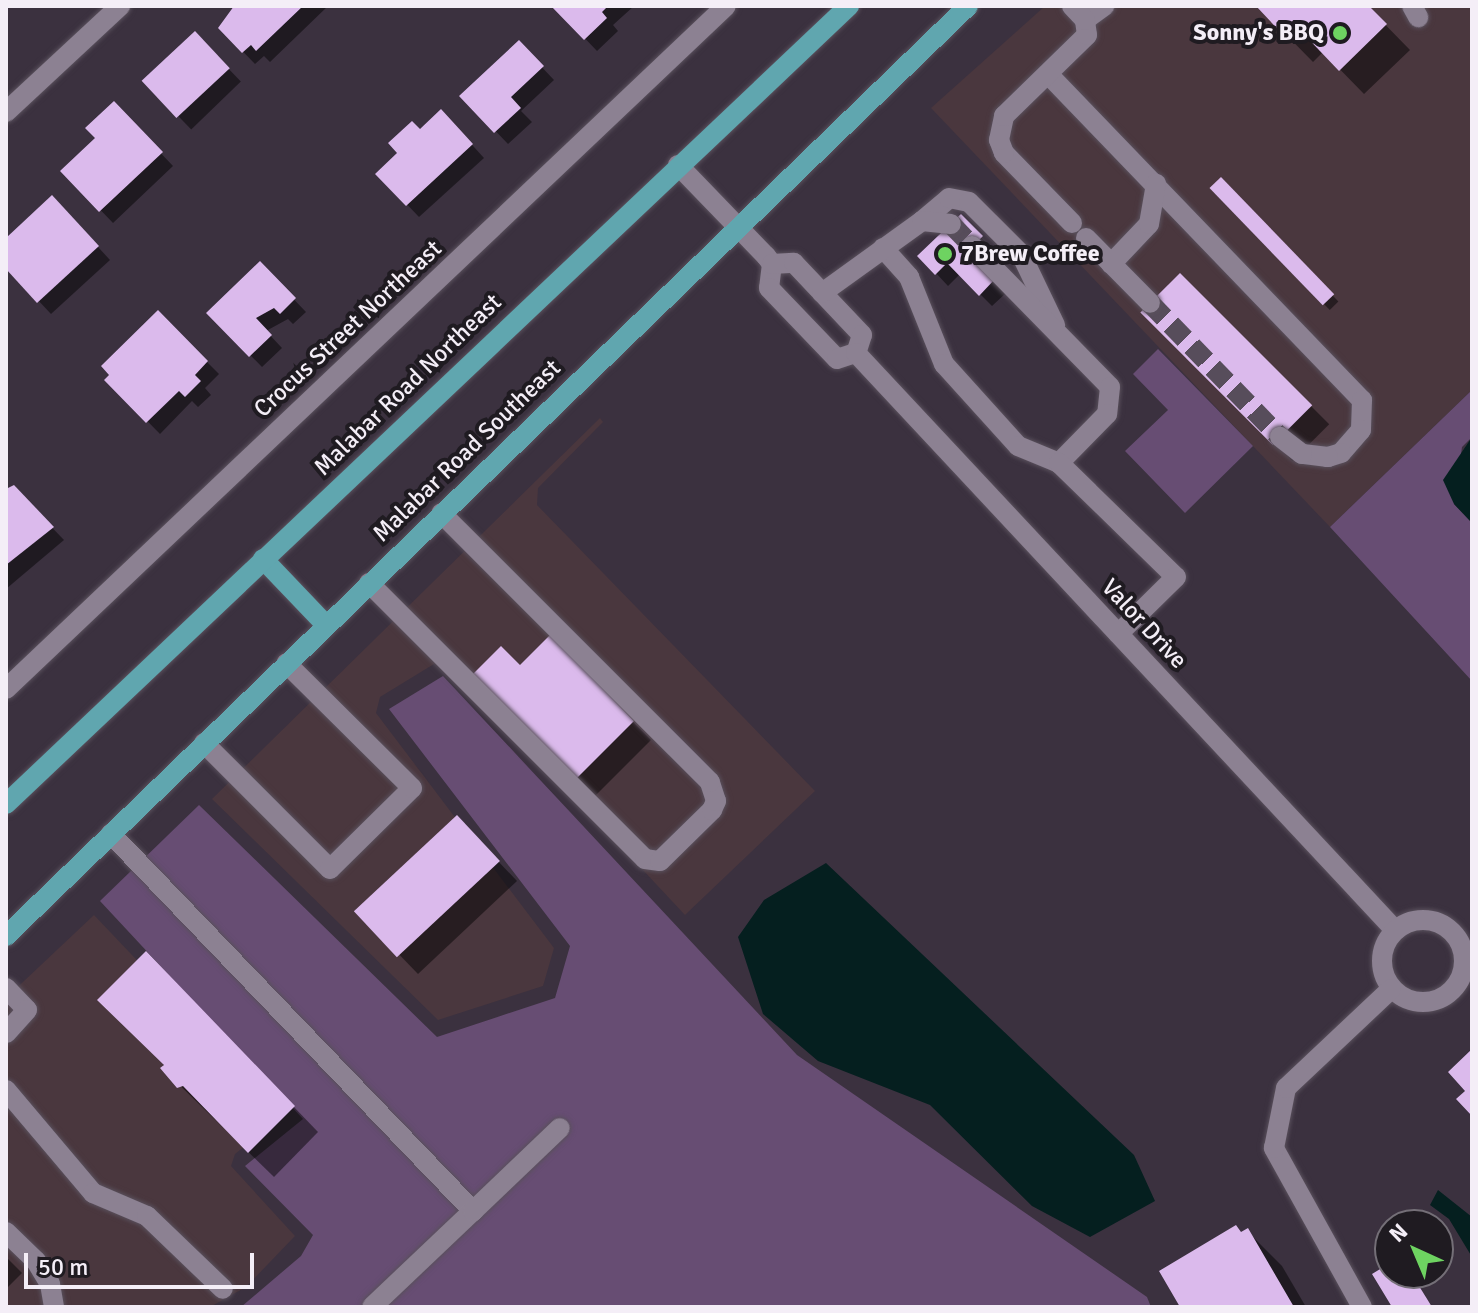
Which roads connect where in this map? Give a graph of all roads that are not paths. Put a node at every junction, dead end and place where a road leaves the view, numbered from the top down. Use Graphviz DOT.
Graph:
graph roads {
  1 [pos="120,6"];
  2 [pos="726,6"];
  3 [pos="849,6"];
  4 [pos="968,6"];
  5 [pos="1104,6"];
  6 [pos="1078,13"];
  7 [pos="1048,74"];
  8 [pos="6,112"];
  9 [pos="678,165"];
  10 [pos="1156,184"];
  11 [pos="922,221"];
  12 [pos="951,224"];
  13 [pos="736,227"];
  14 [pos="972,246"];
  15 [pos="883,248"];
  16 [pos="772,264"];
  17 [pos="1111,264"];
  18 [pos="822,293"];
  19 [pos="1150,303"];
  20 [pos="1057,328"];
  21 [pos="856,353"];
  22 [pos="1280,437"];
  23 [pos="1059,463"];
  24 [pos="441,513"];
  25 [pos="263,559"];
  26 [pos="369,583"];
  27 [pos="326,625"];
  28 [pos="1118,634"];
  29 [pos="286,663"];
  30 [pos="6,689"];
  31 [pos="204,743"];
  32 [pos="6,804"];
  33 [pos="111,834"];
  34 [pos="1395,930"];
  35 [pos="1465,931"];
  36 [pos="6,936"];
  37 [pos="6,988"];
  38 [pos="1391,989"];
  39 [pos="6,1033"];
  40 [pos="6,1090"];
  41 [pos="560,1128"];
  42 [pos="473,1211"];
  43 [pos="6,1232"];
  44 [pos="223,1289"];
  45 [pos="54,1307"];
  46 [pos="372,1307"];
  47 [pos="1362,1307"];
  1 -- 8 [label="street"];
  2 -- 30 [label="street, Crocus Street Northeast"];
  3 -- 9 [label="main road, Malabar Road Northeast"];
  4 -- 13 [label="main road, Malabar Road Southeast"];
  5 -- 6 [label="street"];
  6 -- 7 [label="street"];
  7 -- 10 [label="street"];
  7 -- 17 [label="street"];
  9 -- 13 [label="street, Valor Drive"];
  9 -- 25 [label="main road, Malabar Road Northeast"];
  10 -- 17 [label="street"];
  10 -- 22 [label="street"];
  11 -- 12 [label="street"];
  11 -- 15 [label="street"];
  11 -- 20 [label="street"];
  13 -- 16 [label="street, Valor Drive"];
  13 -- 24 [label="main road, Malabar Road Southeast"];
  14 -- 20 [label="street"];
  15 -- 18 [label="street"];
  15 -- 23 [label="street"];
  16 -- 18 [label="street, Valor Drive"];
  16 -- 21 [label="street"];
  17 -- 19 [label="street"];
  18 -- 21 [label="street, Valor Drive"];
  20 -- 23 [label="street"];
  21 -- 28 [label="street, Valor Drive"];
  23 -- 28 [label="street"];
  24 -- 26 [label="main road, Malabar Road Southeast"];
  24 -- 26 [label="street"];
  25 -- 27 [label="main road"];
  25 -- 32 [label="main road, Malabar Road Northeast"];
  26 -- 27 [label="main road, Malabar Road Southeast"];
  27 -- 29 [label="main road, Malabar Road Southeast"];
  28 -- 34 [label="street, Valor Drive"];
  29 -- 31 [label="main road, Malabar Road Southeast"];
  29 -- 31 [label="street"];
  31 -- 33 [label="main road, Malabar Road Southeast"];
  33 -- 36 [label="main road, Malabar Road Southeast"];
  33 -- 42 [label="street"];
  34 -- 35 [label="street"];
  34 -- 38 [label="street"];
  35 -- 38 [label="street"];
  37 -- 39 [label="street"];
  38 -- 47 [label="street"];
  40 -- 44 [label="street"];
  41 -- 42 [label="street"];
  42 -- 46 [label="street"];
  43 -- 45 [label="street"];
}
